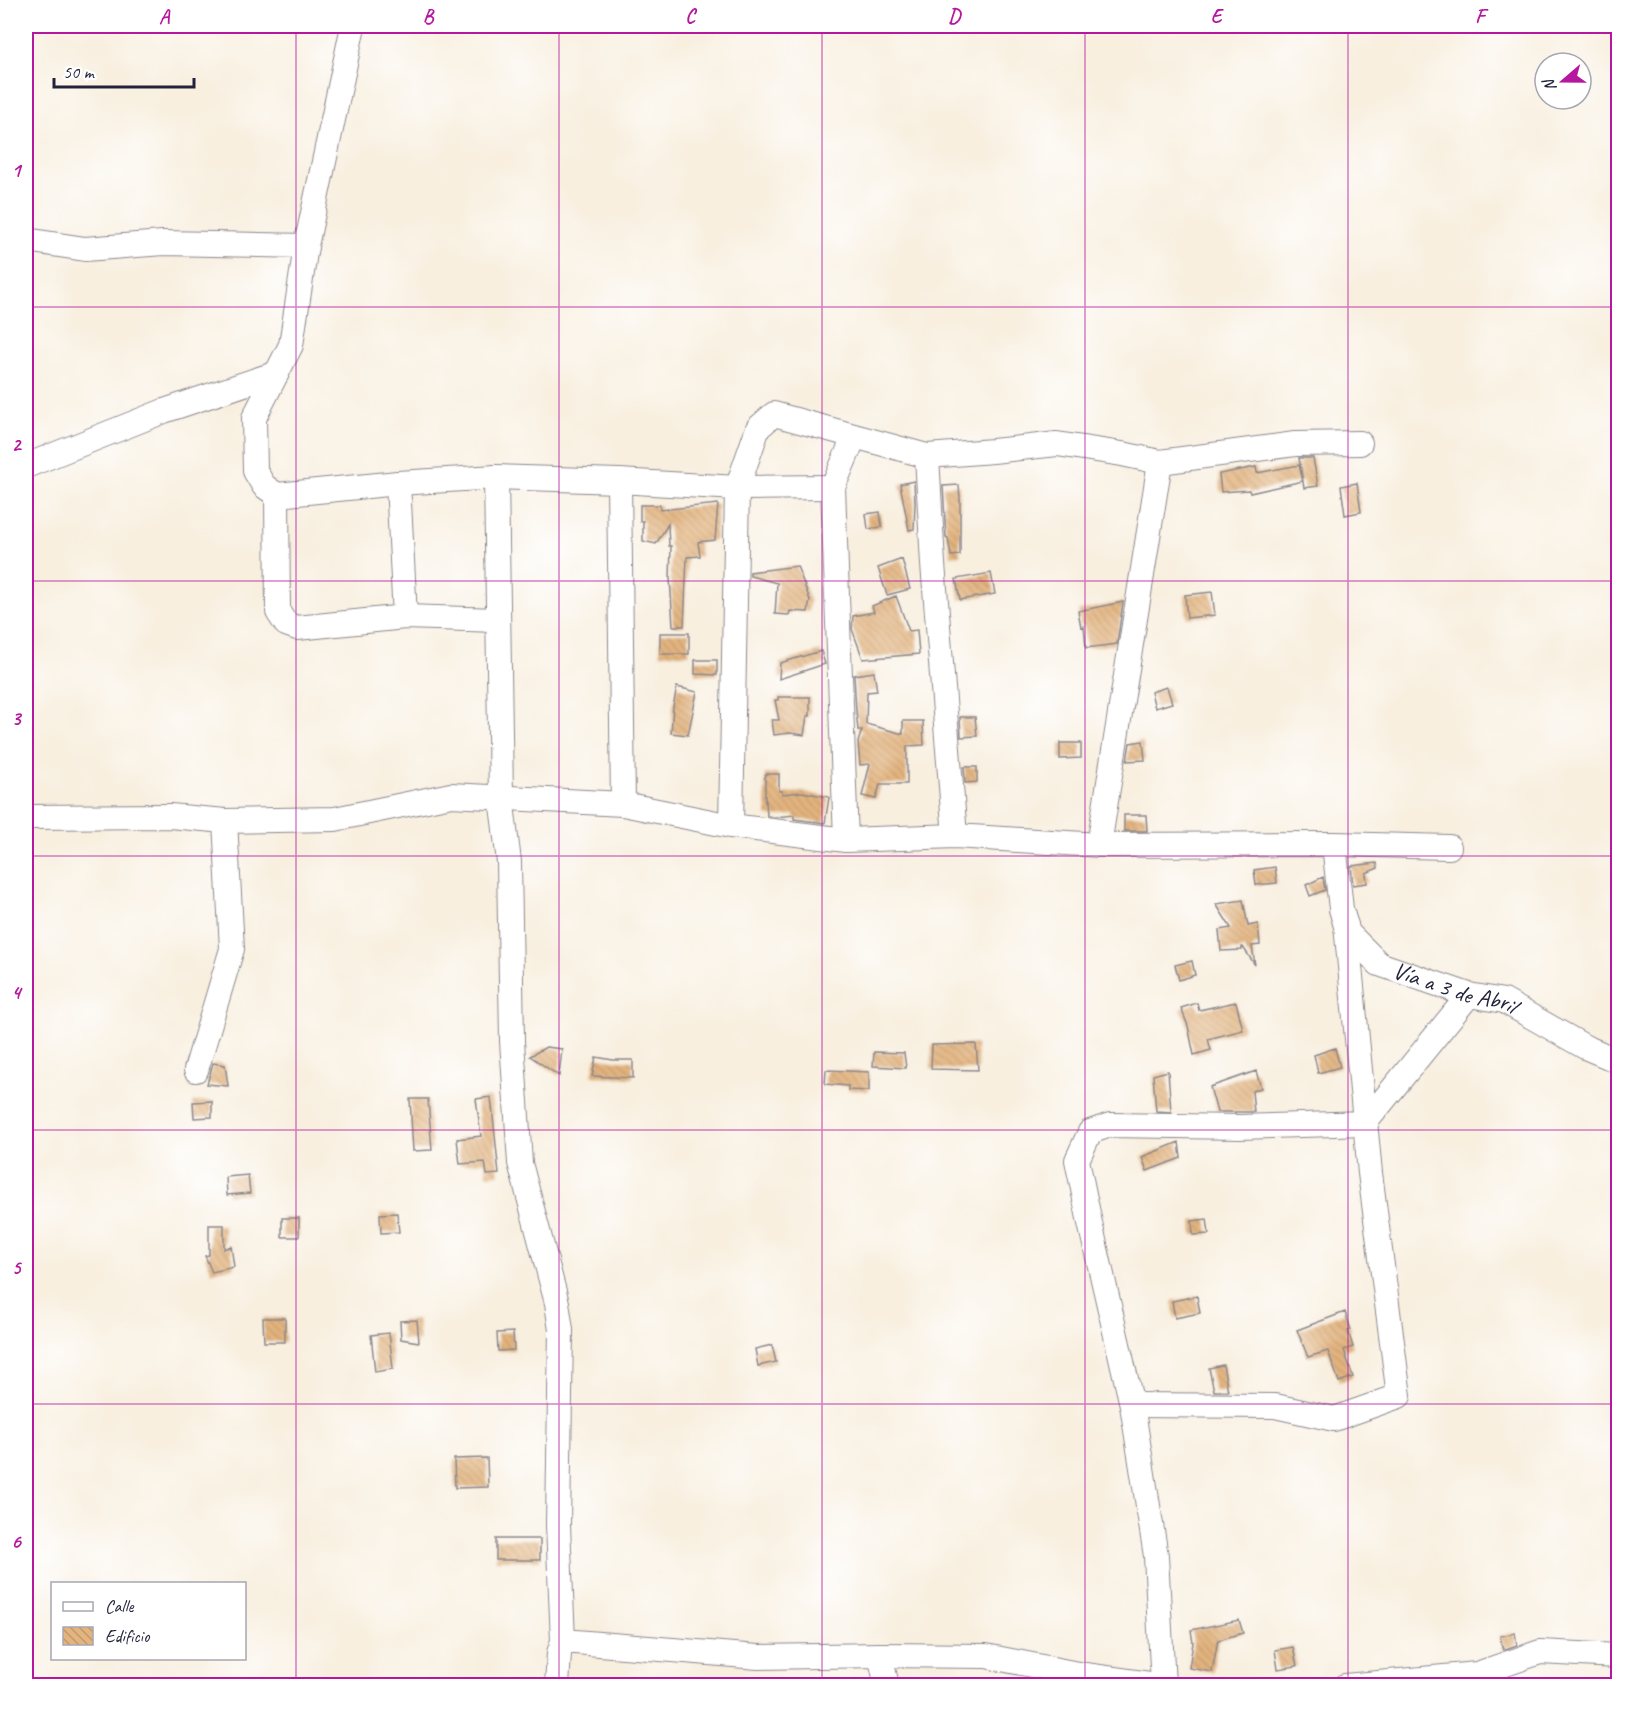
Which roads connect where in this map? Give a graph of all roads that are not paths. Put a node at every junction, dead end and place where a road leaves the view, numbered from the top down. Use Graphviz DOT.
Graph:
graph roads {
  1 [pos="353,26"];
  2 [pos="26,240"];
  3 [pos="306,246"];
  4 [pos="277,373"];
  5 [pos="854,437"];
  6 [pos="1360,443"];
  7 [pos="927,456"];
  8 [pos="1160,462"];
  9 [pos="26,466"];
  10 [pos="496,477"];
  11 [pos="619,481"];
  12 [pos="398,483"];
  13 [pos="833,487"];
  14 [pos="737,488"];
  15 [pos="277,495"];
  16 [pos="405,617"];
  17 [pos="498,620"];
  18 [pos="501,797"];
  19 [pos="623,804"];
  20 [pos="26,817"];
  21 [pos="225,821"];
  22 [pos="730,826"];
  23 [pos="955,836"];
  24 [pos="846,840"];
  25 [pos="1334,844"];
  26 [pos="1099,845"];
  27 [pos="1449,847"];
  28 [pos="1346,925"];
  29 [pos="1469,995"];
  30 [pos="1618,1061"];
  31 [pos="196,1070"];
  32 [pos="1365,1123"];
  33 [pos="1132,1405"];
  34 [pos="563,1641"];
  35 [pos="880,1655"];
  36 [pos="1618,1656"];
  37 [pos="1370,1685"];
  38 [pos="558,1686"];
  39 [pos="887,1686"];
  40 [pos="1164,1686"];
  41 [pos="1345,1686"];
  1 -- 3 [label="street"];
  2 -- 3 [label="street"];
  3 -- 4 [label="street"];
  4 -- 9 [label="street"];
  4 -- 15 [label="street"];
  5 -- 7 [label="street"];
  5 -- 13 [label="street"];
  5 -- 14 [label="street"];
  6 -- 8 [label="street"];
  7 -- 8 [label="street"];
  7 -- 23 [label="street"];
  8 -- 26 [label="street"];
  10 -- 11 [label="street"];
  10 -- 12 [label="street"];
  10 -- 17 [label="street"];
  11 -- 14 [label="street"];
  11 -- 19 [label="street"];
  12 -- 15 [label="street"];
  12 -- 16 [label="street"];
  13 -- 14 [label="street"];
  13 -- 24 [label="street"];
  14 -- 22 [label="street"];
  15 -- 16 [label="street"];
  16 -- 17 [label="street"];
  17 -- 18 [label="street"];
  18 -- 19 [label="street"];
  18 -- 21 [label="street"];
  18 -- 34 [label="street"];
  19 -- 22 [label="street"];
  20 -- 21 [label="street"];
  21 -- 31 [label="street"];
  22 -- 24 [label="street"];
  23 -- 24 [label="street"];
  23 -- 26 [label="street"];
  25 -- 26 [label="street"];
  25 -- 27 [label="street"];
  25 -- 28 [label="street, Vía a 3 de Abril"];
  28 -- 29 [label="street, Vía a 3 de Abril"];
  28 -- 32 [label="street"];
  29 -- 30 [label="street, Vía a 3 de Abril"];
  29 -- 32 [label="street"];
  32 -- 33 [label="street"];
  32 -- 33 [label="street"];
  33 -- 40 [label="street"];
  34 -- 35 [label="street"];
  34 -- 38 [label="street"];
  35 -- 39 [label="street"];
  35 -- 40 [label="street"];
  36 -- 37 [label="street"];
  37 -- 41 [label="street"];
}
